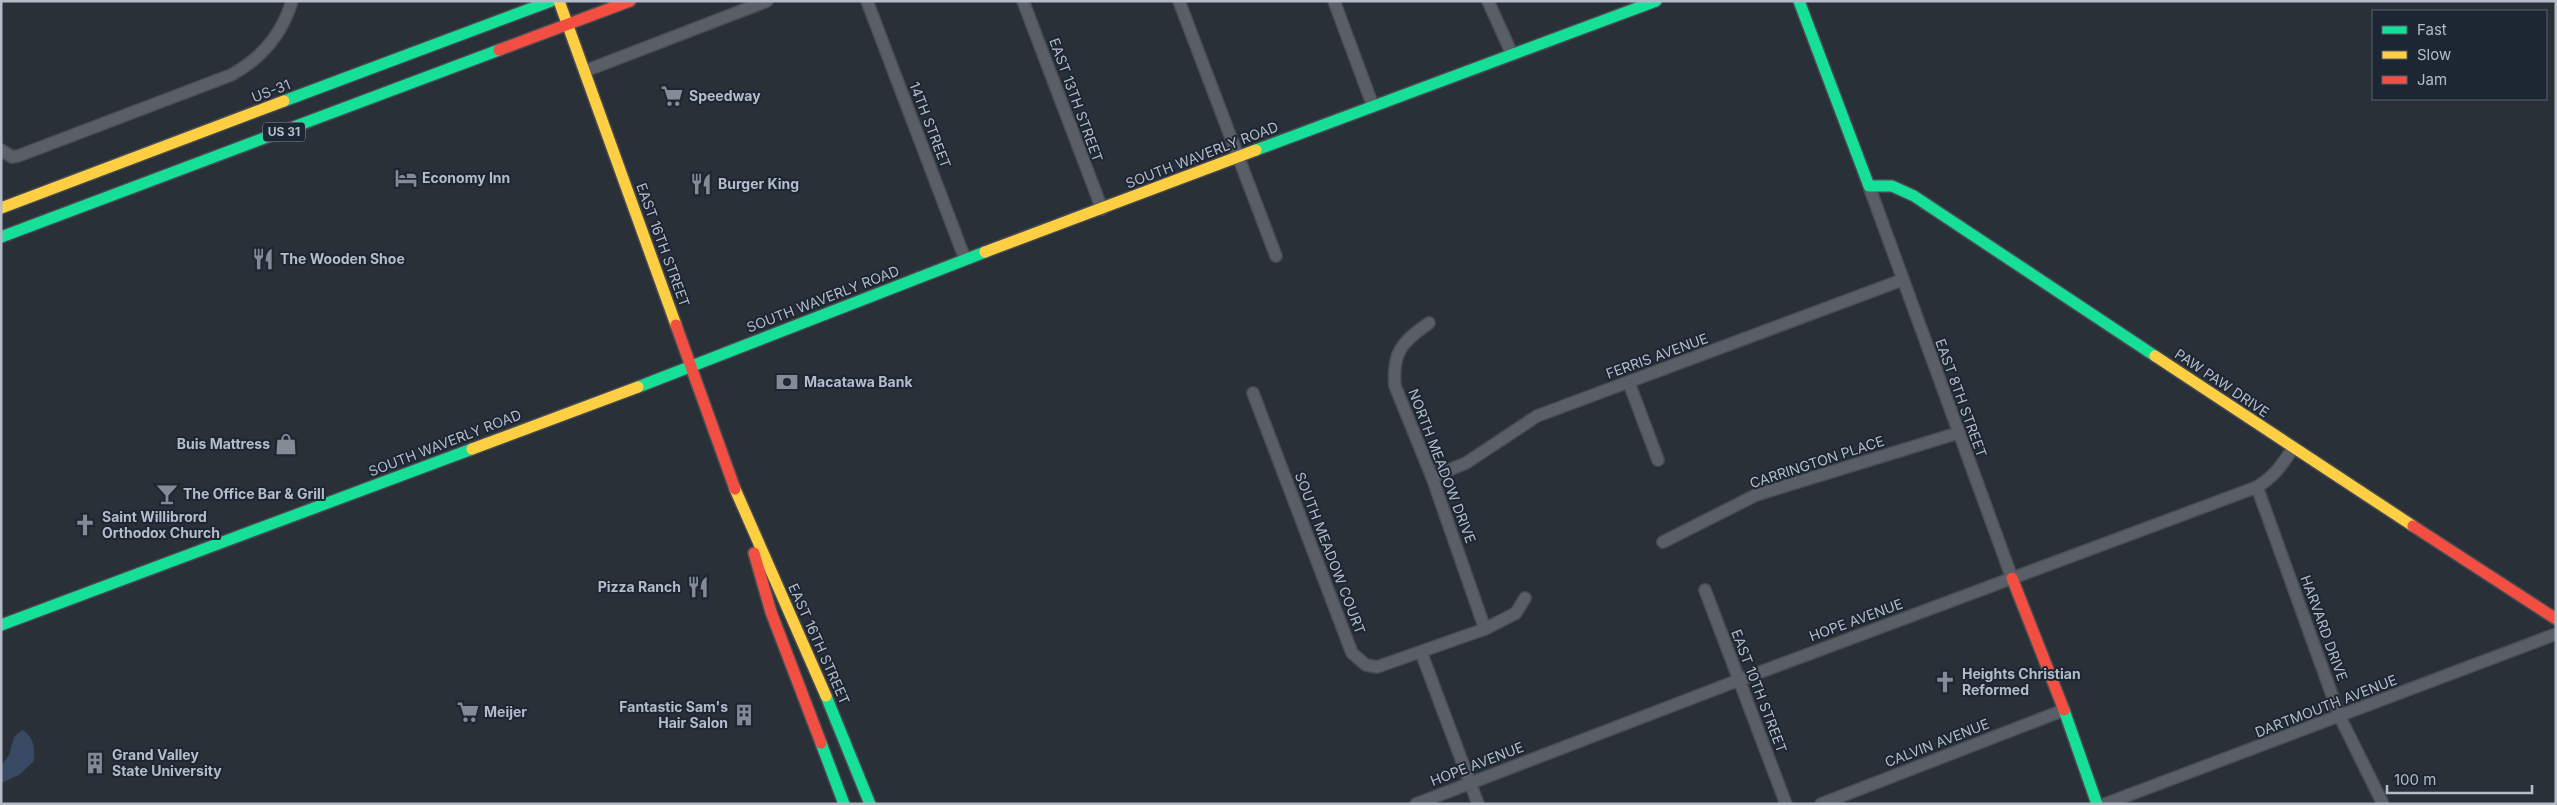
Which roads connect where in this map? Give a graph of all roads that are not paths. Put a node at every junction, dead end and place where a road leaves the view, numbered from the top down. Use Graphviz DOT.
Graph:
graph roads {
  1 [pos="292,1"];
  2 [pos="551,1"];
  3 [pos="559,1"];
  4 [pos="630,1"];
  5 [pos="767,1"];
  6 [pos="868,1"];
  7 [pos="1023,1"];
  8 [pos="1179,1"];
  9 [pos="1334,1"];
  10 [pos="1488,1"];
  11 [pos="1656,1"];
  12 [pos="1799,1"];
  13 [pos="567,25"];
  14 [pos="1512,54"];
  15 [pos="585,71"];
  16 [pos="285,101"];
  17 [pos="1373,106"];
  18 [pos="279,134"];
  19 [pos="1,150"];
  20 [pos="1238,157"];
  21 [pos="1869,186"];
  22 [pos="1,208"];
  23 [pos="1102,209"];
  24 [pos="1,237"];
  25 [pos="1276,256"];
  26 [pos="965,259"];
  27 [pos="1902,280"];
  28 [pos="1429,323"];
  29 [pos="691,367"];
  30 [pos="1629,383"];
  31 [pos="1254,393"];
  32 [pos="1958,433"];
  33 [pos="2293,448"];
  34 [pos="1658,460"];
  35 [pos="1432,477"];
  36 [pos="2257,487"];
  37 [pos="738,498"];
  38 [pos="1663,542"];
  39 [pos="2012,578"];
  40 [pos="1705,590"];
  41 [pos="1525,598"];
  42 [pos="2556,619"];
  43 [pos="1,624"];
  44 [pos="1485,629"];
  45 [pos="2556,634"];
  46 [pos="1421,652"];
  47 [pos="1739,680"];
  48 [pos="2064,710"];
  49 [pos="2340,717"];
  50 [pos="1470,783"];
  51 [pos="844,804"];
  52 [pos="870,804"];
  53 [pos="1416,804"];
  54 [pos="1478,804"];
  55 [pos="1786,804"];
  56 [pos="1821,804"];
  57 [pos="2097,804"];
  58 [pos="2105,804"];
  59 [pos="2383,804"];
  1 -- 19 [label="street"];
  2 -- 16 [label="main road, US-31 / US 31"];
  3 -- 13 [label="main road, EAST 16TH STREET"];
  4 -- 13 [label="main road, US 31"];
  5 -- 15 [label="street"];
  6 -- 26 [label="street, 14TH STREET"];
  7 -- 23 [label="street, EAST 13TH STREET"];
  8 -- 20 [label="street"];
  9 -- 17 [label="street"];
  10 -- 14 [label="street"];
  11 -- 14 [label="main road, SOUTH WAVERLY ROAD"];
  12 -- 21 [label="main road, EAST 8TH STREET"];
  13 -- 15 [label="main road, EAST 16TH STREET"];
  13 -- 18 [label="main road, US 31 / US 31"];
  14 -- 17 [label="main road, SOUTH WAVERLY ROAD"];
  15 -- 29 [label="main road, EAST 16TH STREET"];
  16 -- 18 [label="main road"];
  16 -- 22 [label="main road, US-31 / US 31"];
  17 -- 20 [label="main road, SOUTH WAVERLY ROAD"];
  18 -- 24 [label="main road, US 31 / US 31"];
  20 -- 23 [label="main road, SOUTH WAVERLY ROAD"];
  20 -- 25 [label="street"];
  21 -- 27 [label="street, EAST 8TH STREET"];
  21 -- 33 [label="main road, PAW PAW DRIVE"];
  23 -- 26 [label="main road, SOUTH WAVERLY ROAD"];
  26 -- 29 [label="main road, SOUTH WAVERLY ROAD"];
  27 -- 30 [label="street, FERRIS AVENUE"];
  27 -- 32 [label="street, EAST 8TH STREET"];
  28 -- 35 [label="street, NORTH MEADOW DRIVE"];
  29 -- 37 [label="main road, EAST 16TH STREET"];
  29 -- 43 [label="main road, SOUTH WAVERLY ROAD"];
  30 -- 34 [label="street"];
  30 -- 35 [label="street, FERRIS AVENUE"];
  31 -- 46 [label="street, SOUTH MEADOW COURT"];
  32 -- 38 [label="street, CARRINGTON PLACE"];
  32 -- 39 [label="street, EAST 8TH STREET"];
  33 -- 36 [label="street, HOPE AVENUE"];
  33 -- 42 [label="main road, PAW PAW DRIVE"];
  35 -- 44 [label="street, NORTH MEADOW DRIVE"];
  36 -- 39 [label="street, HOPE AVENUE"];
  36 -- 49 [label="street, HARVARD DRIVE"];
  37 -- 51 [label="main road, EAST 16TH STREET"];
  37 -- 52 [label="main road, EAST 16TH STREET"];
  39 -- 47 [label="street, HOPE AVENUE"];
  39 -- 48 [label="main road, EAST 8TH STREET"];
  40 -- 47 [label="street, EAST 10TH STREET"];
  41 -- 44 [label="street, SOUTH MEADOW COURT"];
  44 -- 46 [label="street, SOUTH MEADOW COURT"];
  45 -- 49 [label="street, DARTMOUTH AVENUE"];
  46 -- 50 [label="street"];
  47 -- 50 [label="street, HOPE AVENUE"];
  47 -- 55 [label="street, EAST 10TH STREET"];
  48 -- 56 [label="street, CALVIN AVENUE"];
  48 -- 57 [label="main road, EAST 8TH STREET"];
  49 -- 58 [label="street, DARTMOUTH AVENUE"];
  49 -- 59 [label="street, HARVARD DRIVE"];
  50 -- 53 [label="street, HOPE AVENUE"];
  50 -- 54 [label="street"];
}
